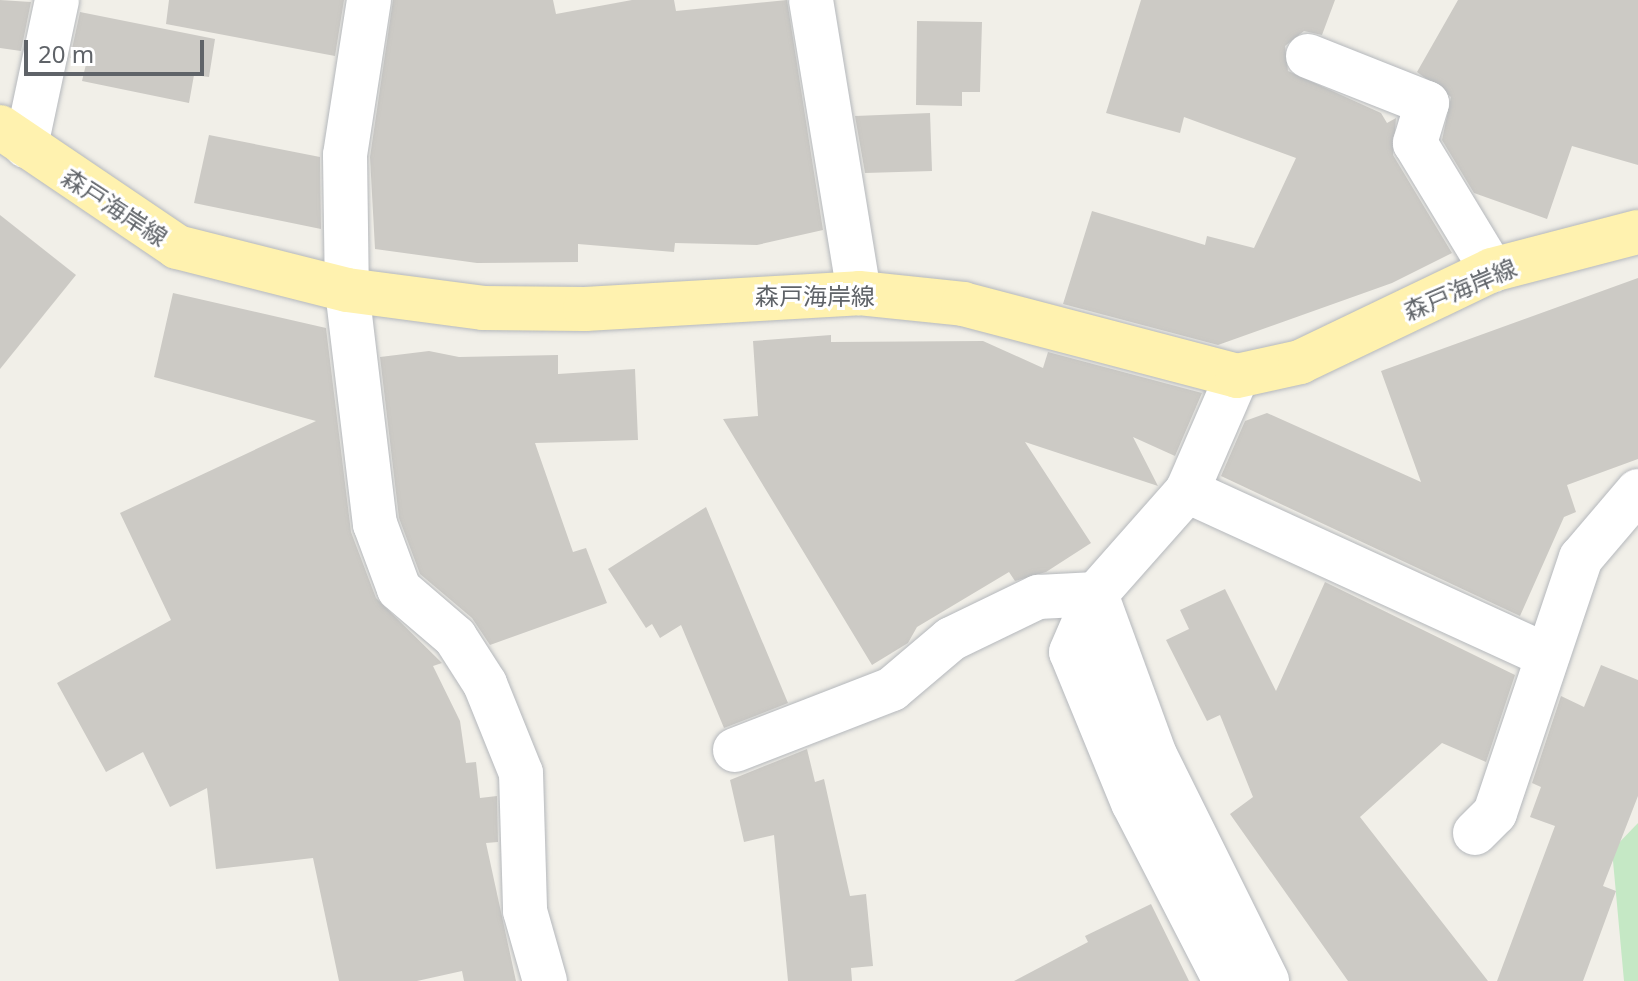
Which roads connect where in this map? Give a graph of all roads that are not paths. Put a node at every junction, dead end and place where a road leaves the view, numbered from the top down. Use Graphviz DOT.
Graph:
graph roads {
  1 [pos="57,0"];
  2 [pos="369,0"];
  3 [pos="811,0"];
  4 [pos="1308,56"];
  5 [pos="13,136"];
  6 [pos="1638,232"];
  7 [pos="1492,270"];
  8 [pos="347,290"];
  9 [pos="859,293"];
  10 [pos="1237,376"];
  11 [pos="1187,491"];
  12 [pos="1638,491"];
  13 [pos="1096,594"];
  14 [pos="1547,656"];
  15 [pos="735,750"];
  16 [pos="1475,833"];
  17 [pos="545,981"];
  18 [pos="1225,981"];
  19 [pos="1267,981"];
  1 -- 5 [label="street"];
  2 -- 8 [label="street"];
  3 -- 9 [label="street"];
  4 -- 7 [label="street"];
  5 -- 8 [label="main road, 森戸海岸線"];
  6 -- 7 [label="main road, 森戸海岸線"];
  7 -- 10 [label="main road, 森戸海岸線"];
  8 -- 9 [label="main road, 森戸海岸線"];
  8 -- 17 [label="street"];
  9 -- 10 [label="main road, 森戸海岸線"];
  10 -- 11 [label="street"];
  11 -- 13 [label="street"];
  11 -- 14 [label="street"];
  12 -- 14 [label="street"];
  13 -- 15 [label="street"];
  13 -- 18 [label="street"];
  13 -- 19 [label="street"];
  14 -- 16 [label="street"];
}
